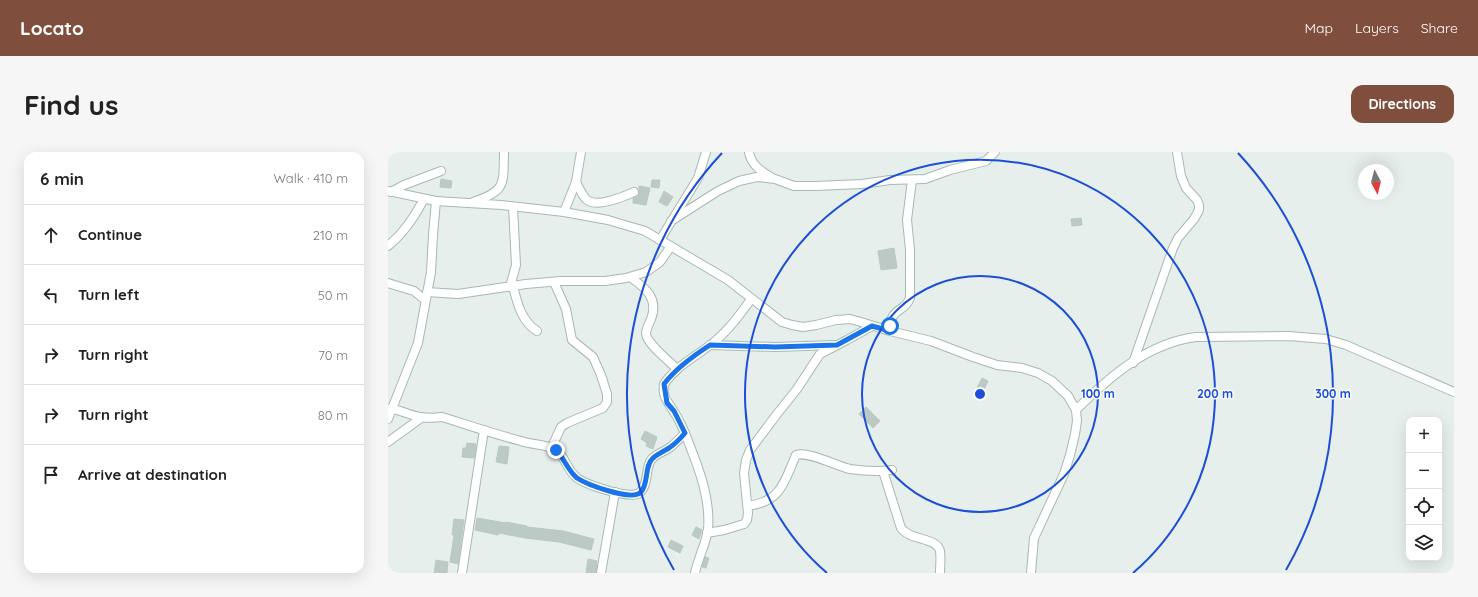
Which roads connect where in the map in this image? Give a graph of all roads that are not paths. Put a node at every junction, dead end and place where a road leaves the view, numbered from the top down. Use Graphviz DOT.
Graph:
graph roads {
  1 [pos="504,152"];
  2 [pos="581,152"];
  3 [pos="706,152"];
  4 [pos="749,152"];
  5 [pos="995,152"];
  6 [pos="1177,152"];
  7 [pos="442,171"];
  8 [pos="775,179"];
  9 [pos="912,180"];
  10 [pos="576,182"];
  11 [pos="390,191"];
  12 [pos="634,192"];
  13 [pos="424,198"];
  14 [pos="436,201"];
  15 [pos="469,203"];
  16 [pos="513,207"];
  17 [pos="564,212"];
  18 [pos="671,221"];
  19 [pos="660,240"];
  20 [pos="388,246"];
  21 [pos="670,246"];
  22 [pos="630,277"];
  23 [pos="554,282"];
  24 [pos="388,283"];
  25 [pos="511,286"];
  26 [pos="426,296"];
  27 [pos="750,299"];
  28 [pos="872,326"];
  29 [pos="537,331"];
  30 [pos="890,331"];
  31 [pos="710,345"];
  32 [pos="837,345"];
  33 [pos="1133,363"];
  34 [pos="677,368"];
  35 [pos="1454,392"];
  36 [pos="391,404"];
  37 [pos="1076,410"];
  38 [pos="421,418"];
  39 [pos="388,419"];
  40 [pos="484,430"];
  41 [pos="685,433"];
  42 [pos="388,442"];
  43 [pos="551,449"];
  44 [pos="892,470"];
  45 [pos="883,471"];
  46 [pos="615,492"];
  47 [pos="748,506"];
  48 [pos="707,533"];
  49 [pos="462,573"];
  50 [pos="601,573"];
  51 [pos="695,573"];
  52 [pos="940,573"];
  53 [pos="1031,573"];
  1 -- 15 [label="street"];
  2 -- 10 [label="street"];
  3 -- 18 [label="street"];
  4 -- 8 [label="street"];
  5 -- 9 [label="street"];
  6 -- 33 [label="street"];
  7 -- 11 [label="street"];
  8 -- 9 [label="street"];
  8 -- 18 [label="street"];
  9 -- 30 [label="street"];
  10 -- 12 [label="street"];
  10 -- 17 [label="street"];
  11 -- 13 [label="street"];
  13 -- 14 [label="street"];
  13 -- 20 [label="street"];
  14 -- 15 [label="street"];
  14 -- 26 [label="street"];
  15 -- 16 [label="street"];
  16 -- 17 [label="street"];
  16 -- 25 [label="street"];
  17 -- 19 [label="street"];
  18 -- 19 [label="street"];
  19 -- 21 [label="street"];
  21 -- 22 [label="street"];
  21 -- 27 [label="street"];
  22 -- 23 [label="street"];
  22 -- 34 [label="street"];
  23 -- 25 [label="street"];
  23 -- 43 [label="street"];
  24 -- 26 [label="street"];
  25 -- 26 [label="street"];
  25 -- 29 [label="street"];
  26 -- 36 [label="street"];
  27 -- 28 [label="street"];
  27 -- 31 [label="street"];
  28 -- 30 [label="street"];
  28 -- 32 [label="street"];
  30 -- 37 [label="street"];
  31 -- 32 [label="street"];
  31 -- 34 [label="street"];
  32 -- 47 [label="street"];
  33 -- 35 [label="street"];
  33 -- 37 [label="street"];
  34 -- 41 [label="street"];
  36 -- 38 [label="street"];
  36 -- 39 [label="street"];
  37 -- 53 [label="street"];
  38 -- 40 [label="street"];
  38 -- 42 [label="street"];
  40 -- 43 [label="street"];
  40 -- 49 [label="street"];
  41 -- 46 [label="street"];
  41 -- 48 [label="street"];
  43 -- 46 [label="street"];
  44 -- 45 [label="street"];
  45 -- 47 [label="street"];
  45 -- 52 [label="street"];
  46 -- 50 [label="street"];
  47 -- 48 [label="street"];
  48 -- 51 [label="street"];
}
